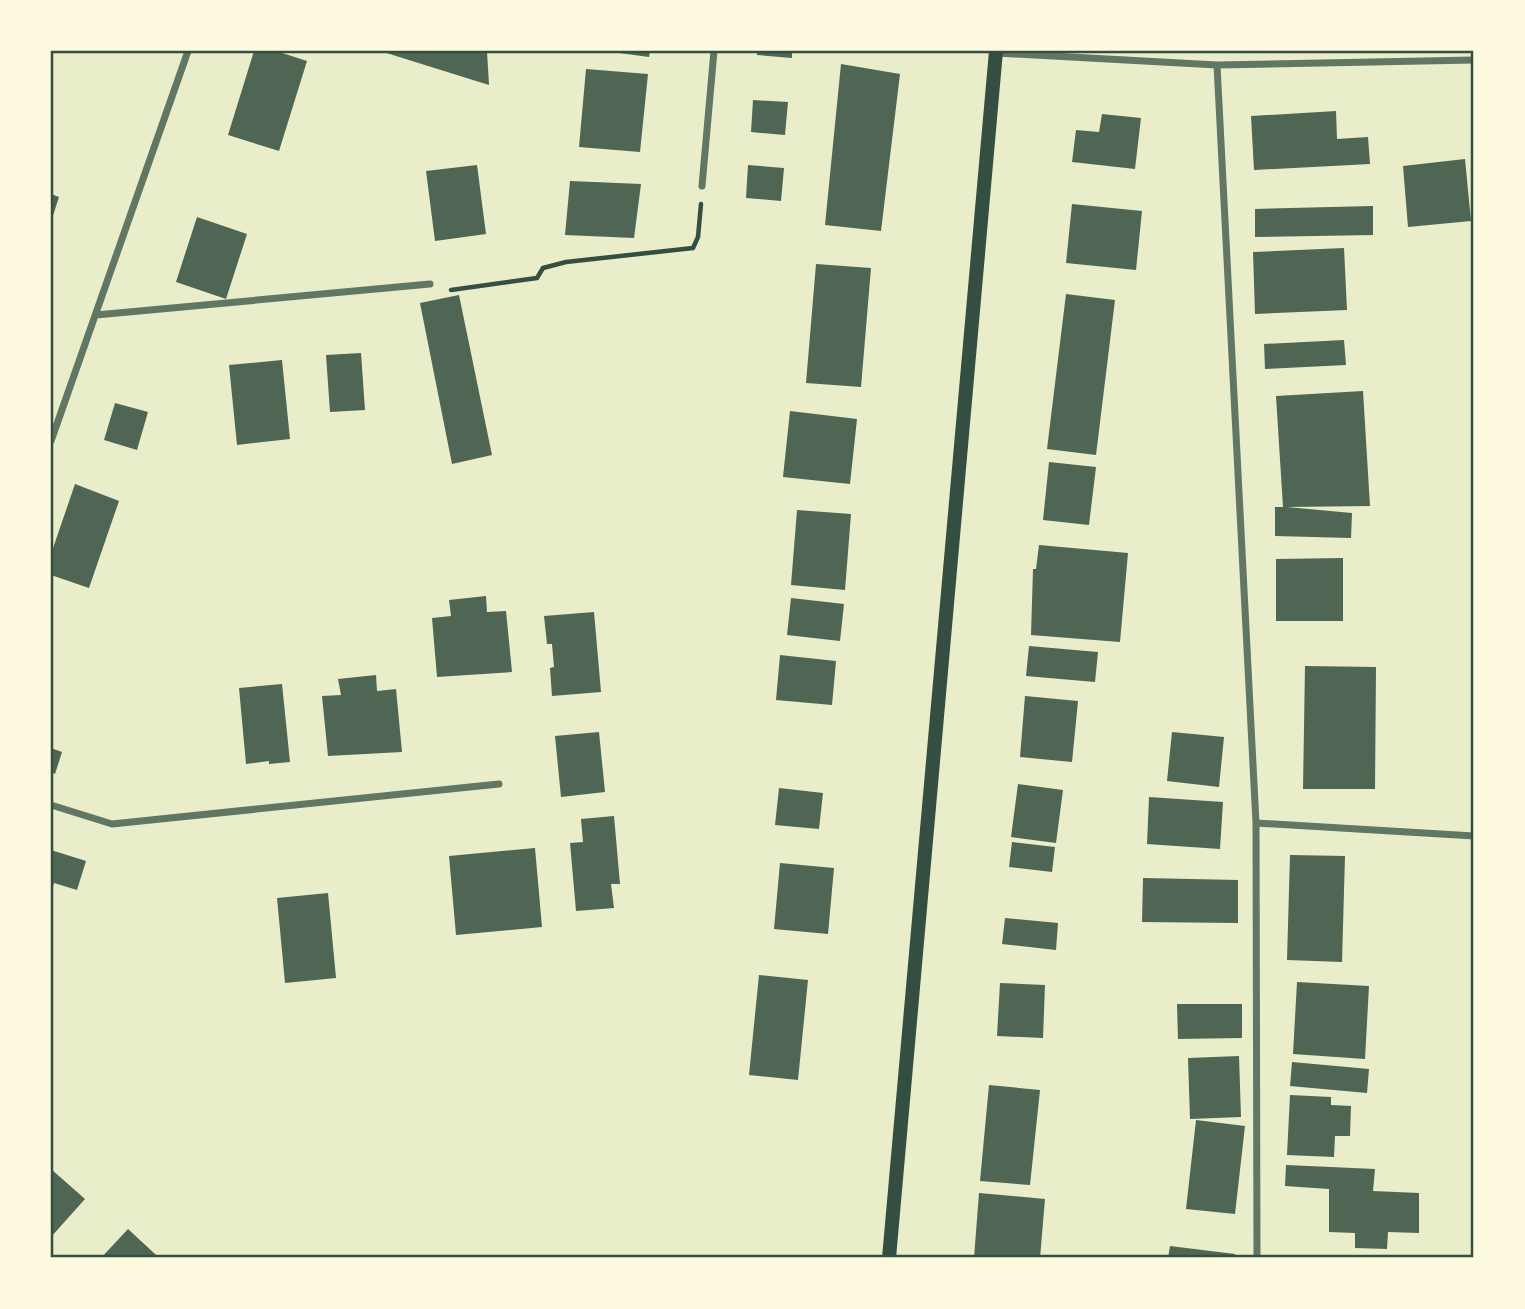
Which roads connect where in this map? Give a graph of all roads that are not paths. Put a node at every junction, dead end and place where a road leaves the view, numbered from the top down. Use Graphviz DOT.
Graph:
graph roads {
  1 [pos="188,51"];
  2 [pos="714,51"];
  3 [pos="996,52"];
  4 [pos="1474,60"];
  5 [pos="1217,65"];
  6 [pos="702,186"];
  7 [pos="430,284"];
  8 [pos="96,315"];
  9 [pos="51,441"];
  10 [pos="499,784"];
  11 [pos="51,805"];
  12 [pos="1256,823"];
  13 [pos="1474,836"];
  14 [pos="889,1258"];
  15 [pos="1257,1258"];
  1 -- 8 [label="street"];
  2 -- 6 [label="street"];
  3 -- 5 [label="street"];
  3 -- 14 [label="main road"];
  4 -- 5 [label="street"];
  5 -- 12 [label="street"];
  7 -- 8 [label="street"];
  8 -- 9 [label="street"];
  10 -- 11 [label="street"];
  12 -- 13 [label="street"];
  12 -- 15 [label="street"];
}
